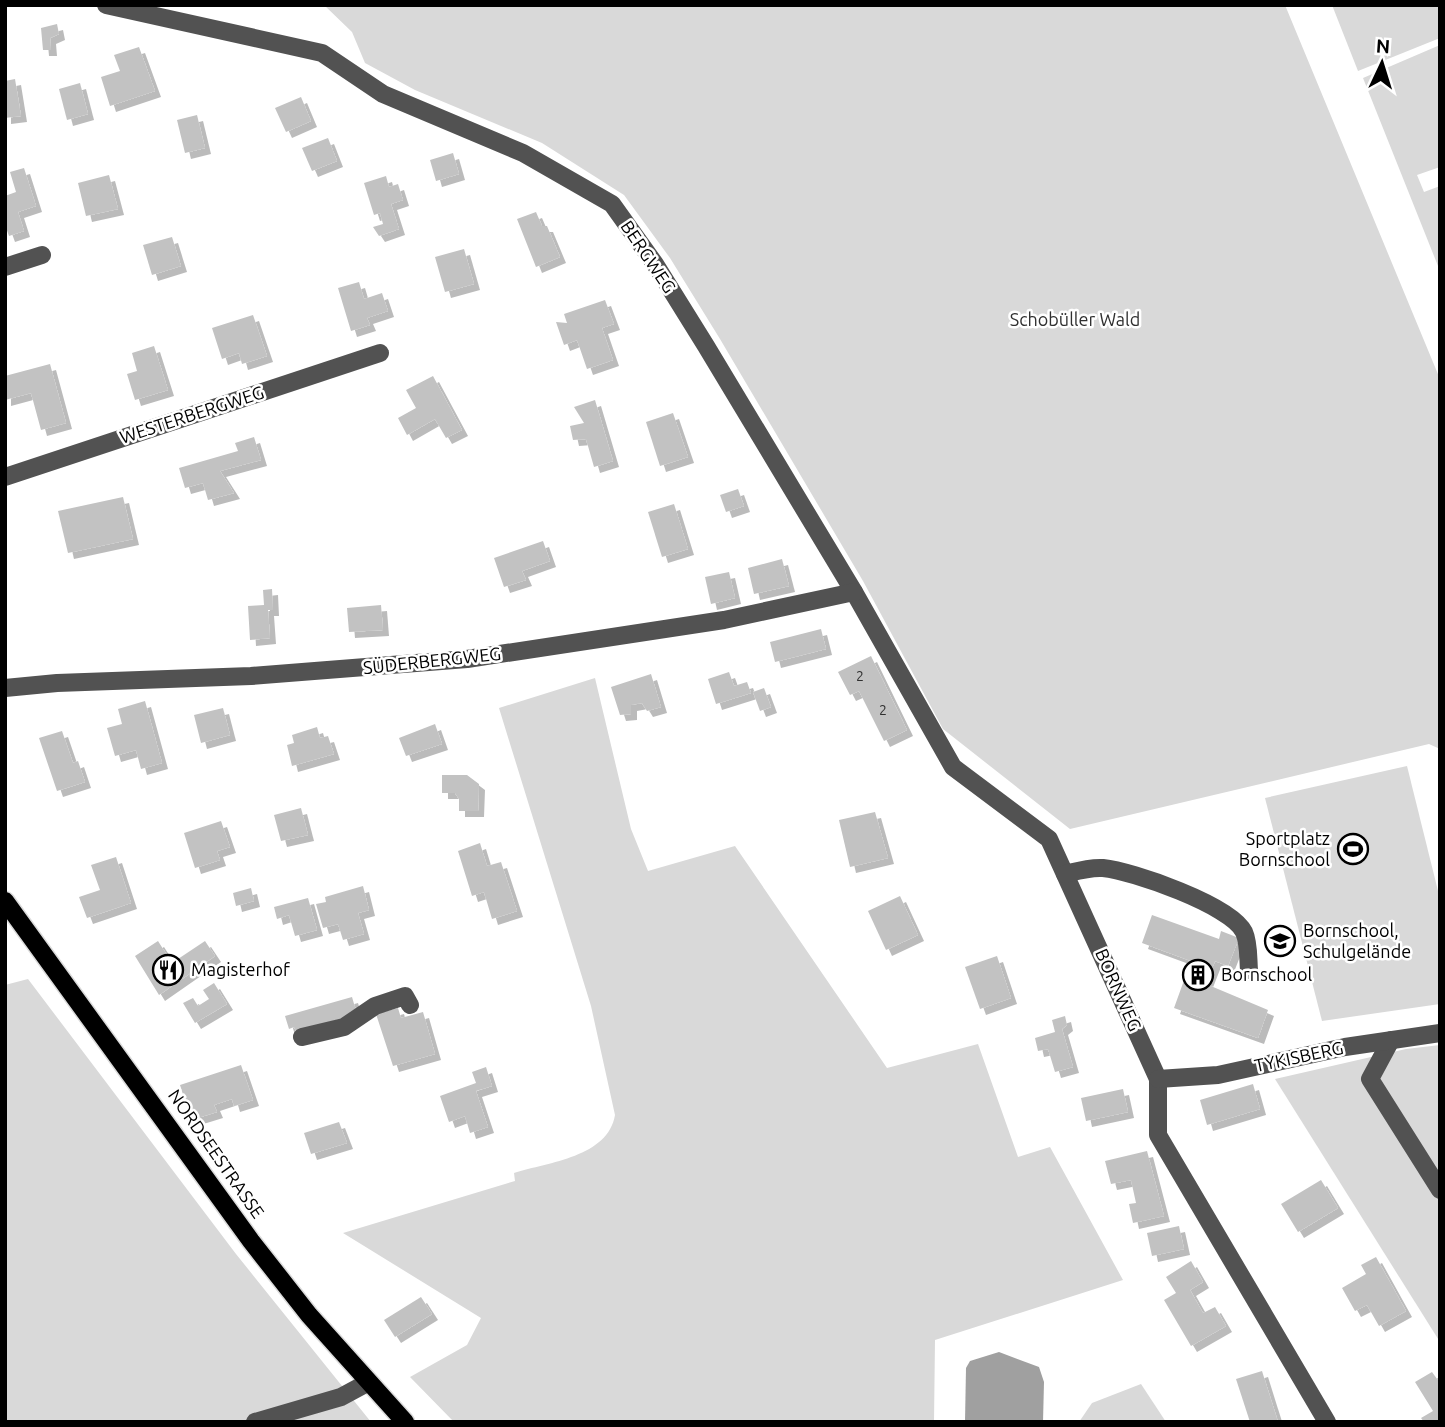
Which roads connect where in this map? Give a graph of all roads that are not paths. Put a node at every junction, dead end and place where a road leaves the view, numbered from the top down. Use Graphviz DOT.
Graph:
graph roads {
  1 [pos="106,5"];
  2 [pos="42,255"];
  3 [pos="5,267"];
  4 [pos="380,353"];
  5 [pos="5,477"];
  6 [pos="854,592"];
  7 [pos="5,688"];
  8 [pos="1065,874"];
  9 [pos="5,901"];
  10 [pos="1250,970"];
  11 [pos="410,1005"];
  12 [pos="1440,1033"];
  13 [pos="302,1037"];
  14 [pos="1391,1040"];
  15 [pos="1158,1079"];
  16 [pos="1440,1190"];
  17 [pos="367,1383"];
  18 [pos="255,1422"];
  19 [pos="405,1422"];
  20 [pos="1327,1422"];
  1 -- 6 [label="street, BERGWEG"];
  2 -- 3 [label="street"];
  4 -- 5 [label="street, WESTERBERGWEG"];
  6 -- 7 [label="street, SÜDERBERGWEG"];
  6 -- 8 [label="street, BORNWEG"];
  8 -- 10 [label="street"];
  8 -- 15 [label="street, BORNWEG"];
  9 -- 17 [label="main road, NORDSEESTRASSE"];
  11 -- 13 [label="street"];
  12 -- 14 [label="street, TYKISBERG"];
  14 -- 15 [label="street, TYKISBERG"];
  14 -- 16 [label="street"];
  15 -- 20 [label="street, BORNWEG"];
  17 -- 18 [label="street"];
  17 -- 19 [label="main road, NORDSEESTRASSE"];
}
